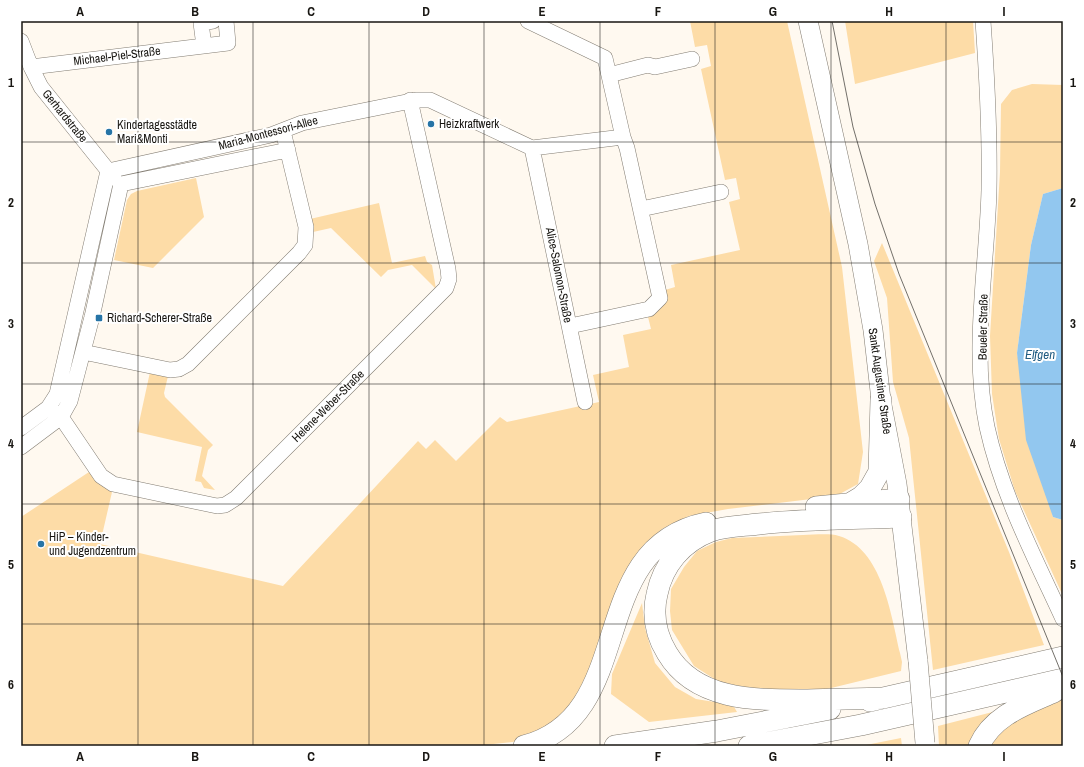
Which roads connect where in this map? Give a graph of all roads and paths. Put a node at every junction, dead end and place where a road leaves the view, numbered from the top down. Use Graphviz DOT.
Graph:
graph roads {
  1 [pos="213,21"];
  2 [pos="226,21"];
  3 [pos="528,21"];
  4 [pos="808,21"];
  5 [pos="983,21"];
  6 [pos="204,46"];
  7 [pos="22,47"];
  8 [pos="692,59"];
  9 [pos="31,67"];
  10 [pos="609,74"];
  11 [pos="410,100"];
  12 [pos="283,131"];
  13 [pos="623,137"];
  14 [pos="532,148"];
  15 [pos="288,150"];
  16 [pos="108,171"];
  17 [pos="121,184"];
  18 [pos="721,192"];
  19 [pos="641,210"];
  20 [pos="570,326"];
  21 [pos="83,352"];
  22 [pos="881,400"];
  23 [pos="585,402"];
  24 [pos="48,408"];
  25 [pos="61,417"];
  26 [pos="21,428"];
  27 [pos="21,447"];
  28 [pos="851,503"];
  29 [pos="900,508"];
  30 [pos="1063,619"];
  31 [pos="1063,657"];
  32 [pos="1063,679"];
  33 [pos="1063,688"];
  34 [pos="884,698"];
  35 [pos="925,744"];
  36 [pos="524,746"];
  37 [pos="615,746"];
  38 [pos="749,746"];
  39 [pos="979,746"];
  1 -- 6 [label="street"];
  2 -- 6 [label="street, Michael-Piel-Straße"];
  3 -- 10 [label="street"];
  4 -- 22 [label="main road, Sankt Augustiner Straße"];
  5 -- 30 [label="street, Beueler Straße"];
  6 -- 9 [label="street, Michael-Piel-Straße"];
  7 -- 9 [label="street, Gerhardstraße"];
  8 -- 10 [label="street"];
  9 -- 16 [label="street, Gerhardstraße"];
  10 -- 13 [label="street"];
  11 -- 12 [label="street, Maria-Montessori-Allee"];
  11 -- 14 [label="street, Maria-Montessori-Allee"];
  11 -- 25 [label="street, Helene-Weber-Straße"];
  12 -- 15 [label="street"];
  12 -- 16 [label="street, Maria-Montessori-Allee"];
  13 -- 14 [label="street"];
  13 -- 19 [label="street"];
  14 -- 20 [label="street, Alice-Salomon-Straße"];
  15 -- 17 [label="street, Maria-Montessori-Allee"];
  15 -- 21 [label="street"];
  16 -- 17 [label="street, Gerhardstraße"];
  16 -- 24 [label="street"];
  17 -- 21 [label="street"];
  18 -- 19 [label="street"];
  19 -- 20 [label="street"];
  20 -- 23 [label="street, Alice-Salomon-Straße"];
  21 -- 25 [label="street"];
  22 -- 28 [label="highway"];
  22 -- 29 [label="main road, Sankt Augustiner Straße"];
  24 -- 25 [label="street, Helene-Weber-Straße"];
  24 -- 26 [label="street"];
  25 -- 27 [label="street"];
  28 -- 29 [label="highway"];
  28 -- 36 [label="highway"];
  29 -- 34 [label="highway"];
  29 -- 35 [label="main road, Sankt Augustiner Straße, bridge"];
  31 -- 34 [label="highway"];
  32 -- 38 [label="highway"];
  33 -- 39 [label="highway"];
  34 -- 37 [label="highway"];
}
